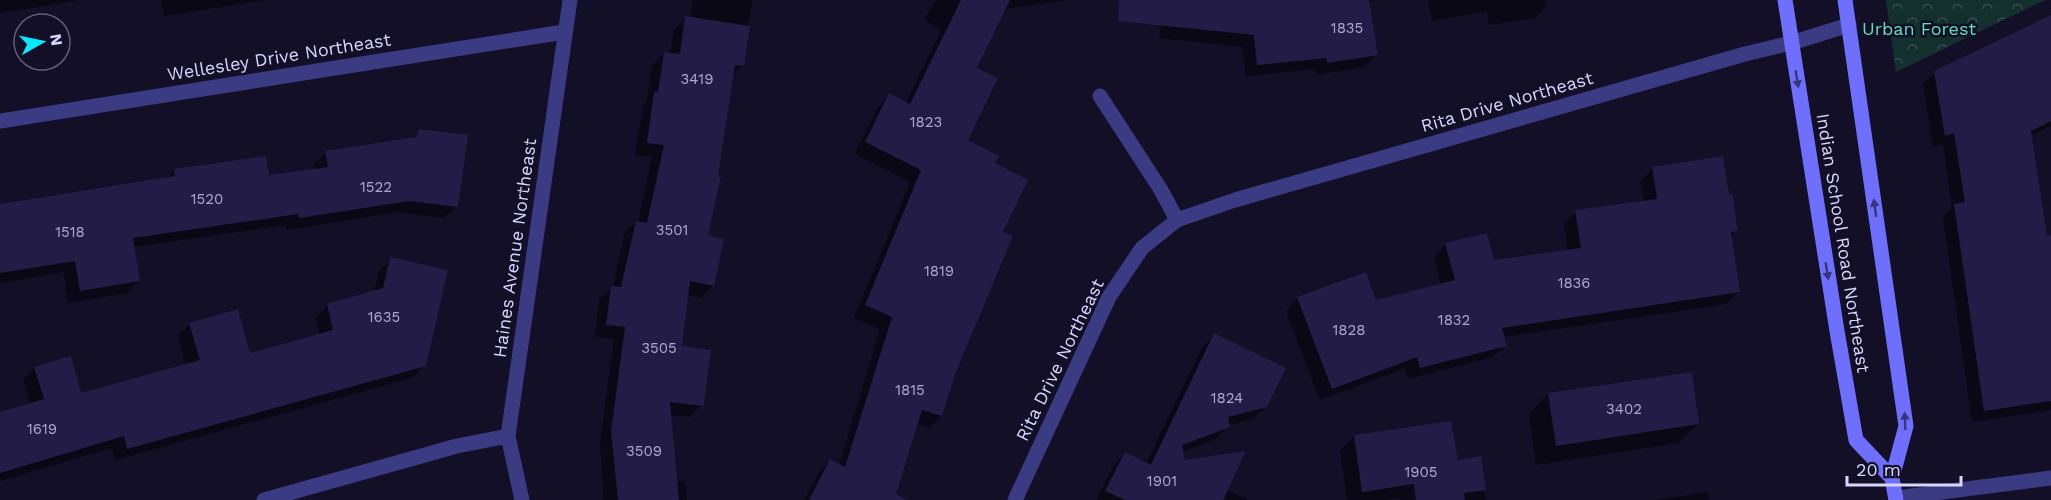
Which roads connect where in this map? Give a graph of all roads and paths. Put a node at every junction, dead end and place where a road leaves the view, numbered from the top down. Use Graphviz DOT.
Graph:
graph roads {
  1 [pos="570,0"];
  2 [pos="1785,0"];
  3 [pos="1845,0"];
  4 [pos="1849,25"];
  5 [pos="564,32"];
  6 [pos="1791,44"];
  7 [pos="1100,96"];
  8 [pos="0,121"];
  9 [pos="1177,220"];
  10 [pos="508,436"];
  11 [pos="1892,478"];
  12 [pos="2051,478"];
  13 [pos="1896,499"];
  14 [pos="264,500"];
  15 [pos="522,500"];
  16 [pos="1015,500"];
  1 -- 5 [label="street, Haines Avenue Northeast"];
  2 -- 6 [label="street, Indian School Road Northeast"];
  3 -- 4 [label="street, Indian School Road Northeast"];
  4 -- 6 [label="street, Rita Drive Northeast"];
  11 -- 4 [label="street, Indian School Road Northeast, one-way"];
  5 -- 8 [label="street, Wellesley Drive Northeast"];
  5 -- 10 [label="street, Haines Avenue Northeast"];
  6 -- 9 [label="street, Rita Drive Northeast"];
  6 -- 11 [label="street, Indian School Road Northeast, one-way"];
  7 -- 9 [label="street"];
  9 -- 16 [label="street, Rita Drive Northeast"];
  10 -- 14 [label="street"];
  10 -- 15 [label="street, Haines Avenue Northeast"];
  11 -- 13 [label="street, Indian School Road Northeast"];
  12 -- 13 [label="street"];
}
